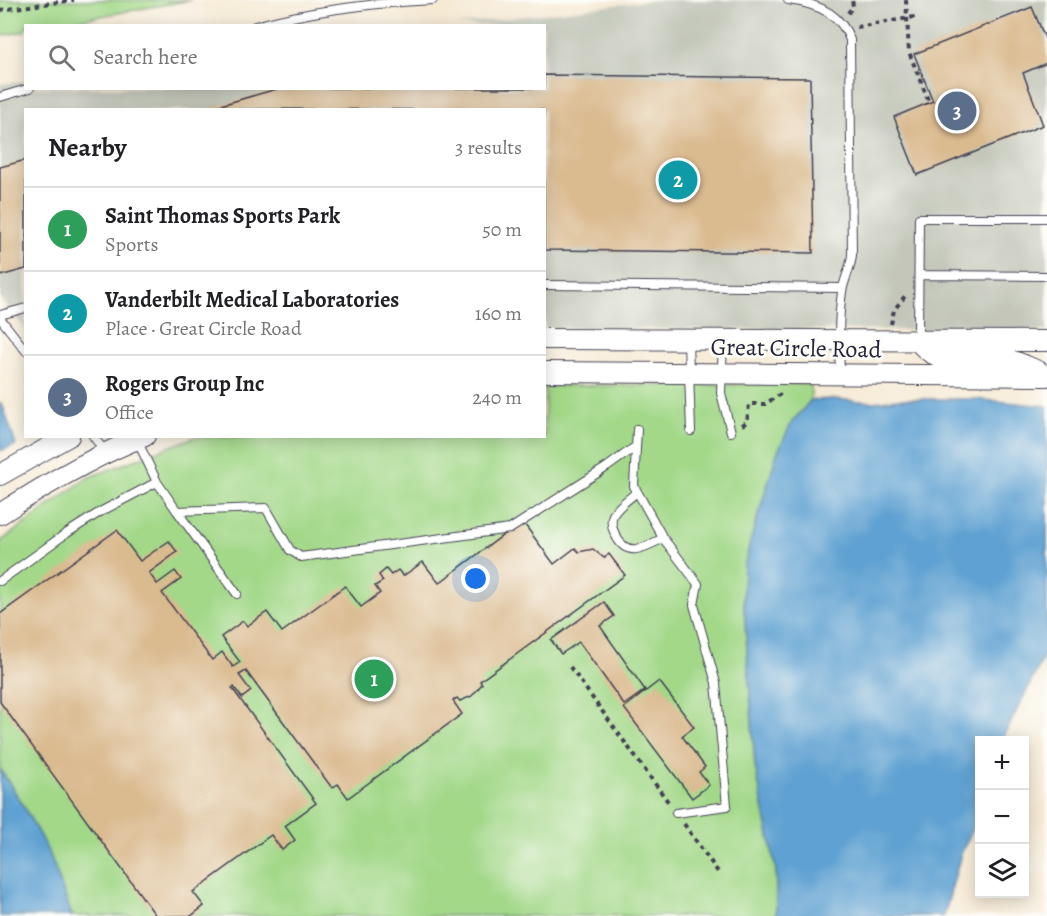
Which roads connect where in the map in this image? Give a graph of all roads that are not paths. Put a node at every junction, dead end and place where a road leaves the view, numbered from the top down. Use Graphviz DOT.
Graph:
graph roads {
  1 [pos="433,0"];
  2 [pos="788,0"];
  3 [pos="262,24"];
  4 [pos="24,90"];
  5 [pos="0,97"];
  6 [pos="1047,218"];
  7 [pos="919,275"];
  8 [pos="1047,276"];
  9 [pos="546,285"];
  10 [pos="842,288"];
  11 [pos="24,309"];
  12 [pos="0,317"];
  13 [pos="546,339"];
  14 [pos="839,339"];
  15 [pos="688,340"];
  16 [pos="723,340"];
  17 [pos="918,340"];
  18 [pos="1047,341"];
  19 [pos="24,348"];
  20 [pos="546,372"];
  21 [pos="688,372"];
  22 [pos="722,373"];
  23 [pos="840,374"];
  24 [pos="1047,376"];
  25 [pos="637,429"];
  26 [pos="691,431"];
  27 [pos="731,432"];
  28 [pos="65,438"];
  29 [pos="95,438"];
  30 [pos="141,438"];
  31 [pos="635,447"];
  32 [pos="106,453"];
  33 [pos="0,475"];
  34 [pos="157,482"];
  35 [pos="638,492"];
  36 [pos="177,511"];
  37 [pos="0,514"];
  38 [pos="663,538"];
  39 [pos="0,581"];
  40 [pos="237,594"];
  41 [pos="676,813"];
  1 -- 3 [label="lane"];
  2 -- 10 [label="lane"];
  4 -- 5 [label="lane"];
  6 -- 7 [label="lane"];
  7 -- 8 [label="lane"];
  7 -- 17 [label="lane"];
  9 -- 10 [label="lane"];
  10 -- 14 [label="lane"];
  11 -- 12 [label="lane"];
  12 -- 19 [label="lane"];
  13 -- 15 [label="street, Great Circle Road"];
  14 -- 16 [label="street, Great Circle Road"];
  14 -- 17 [label="street, Great Circle Road"];
  14 -- 23 [label="lane"];
  15 -- 16 [label="street, Great Circle Road"];
  15 -- 21 [label="lane"];
  16 -- 22 [label="lane"];
  17 -- 18 [label="street, Great Circle Road"];
  17 -- 24 [label="street"];
  20 -- 21 [label="street, Great Circle Road"];
  21 -- 22 [label="street, Great Circle Road"];
  21 -- 26 [label="lane"];
  22 -- 23 [label="street, Great Circle Road"];
  22 -- 27 [label="lane"];
  23 -- 24 [label="street, Great Circle Road"];
  25 -- 31 [label="lane"];
  28 -- 33 [label="street"];
  29 -- 32 [label="lane"];
  30 -- 32 [label="street"];
  30 -- 34 [label="lane"];
  31 -- 35 [label="lane"];
  31 -- 36 [label="lane"];
  32 -- 37 [label="street"];
  34 -- 36 [label="lane"];
  34 -- 39 [label="lane"];
  35 -- 38 [label="lane"];
  35 -- 38 [label="lane"];
  36 -- 40 [label="lane"];
  38 -- 41 [label="lane"];
}
